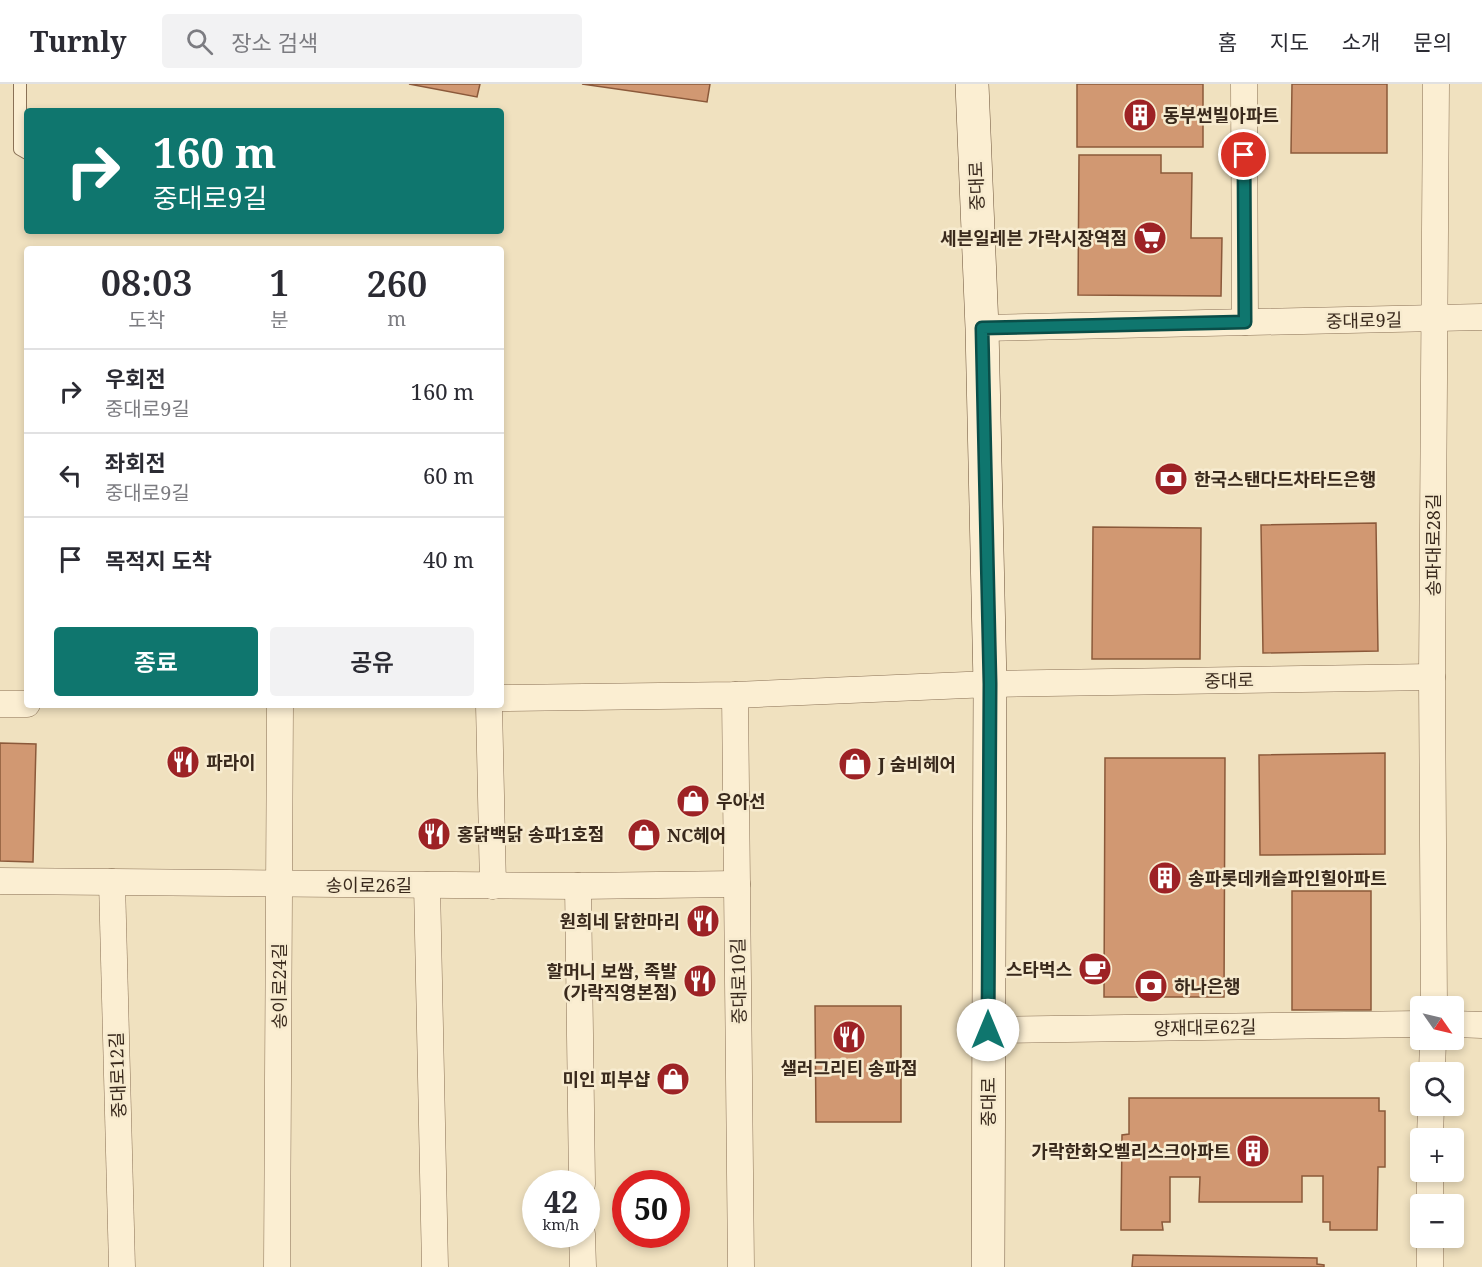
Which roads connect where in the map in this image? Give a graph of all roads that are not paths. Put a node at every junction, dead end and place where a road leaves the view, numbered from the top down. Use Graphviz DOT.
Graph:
graph roads {
  1 [pos="20,84"];
  2 [pos="972,84"];
  3 [pos="1244,84"];
  4 [pos="1436,84"];
  5 [pos="24,151"];
  6 [pos="1482,317"];
  7 [pos="1434,318"];
  8 [pos="1245,322"];
  9 [pos="982,328"];
  10 [pos="1432,677"];
  11 [pos="990,684"];
  12 [pos="735,694"];
  13 [pos="504,698"];
  14 [pos="0,704"];
  15 [pos="24,704"];
  16 [pos="280,708"];
  17 [pos="489,708"];
  18 [pos="0,882"];
  19 [pos="112,882"];
  20 [pos="279,884"];
  21 [pos="737,884"];
  22 [pos="427,885"];
  23 [pos="493,886"];
  24 [pos="578,886"];
  25 [pos="1434,996"];
  26 [pos="1410,1023"];
  27 [pos="1464,1024"];
  28 [pos="1482,1025"];
  29 [pos="988,1030"];
  30 [pos="582,1170"];
  31 [pos="582,1248"];
  32 [pos="1430,1248"];
  33 [pos="122,1267"];
  34 [pos="278,1267"];
  35 [pos="435,1267"];
  36 [pos="583,1267"];
  37 [pos="741,1267"];
  38 [pos="988,1267"];
  39 [pos="1431,1267"];
  1 -- 5 [label="lane"];
  2 -- 9 [label="main road, 중대로"];
  3 -- 8 [label="street"];
  4 -- 7 [label="street, 송파대로28길"];
  6 -- 7 [label="street, 중대로9길"];
  7 -- 8 [label="street, 중대로9길"];
  7 -- 10 [label="street, 송파대로28길"];
  8 -- 9 [label="street, 중대로9길"];
  9 -- 11 [label="main road, 중대로"];
  10 -- 11 [label="street, 중대로"];
  10 -- 25 [label="street, 송파대로28길"];
  11 -- 12 [label="street"];
  11 -- 29 [label="main road, 중대로"];
  12 -- 13 [label="street"];
  12 -- 21 [label="street, 중대로10길"];
  14 -- 15 [label="street"];
  16 -- 20 [label="street, 송이로24길"];
  17 -- 23 [label="street"];
  18 -- 19 [label="street, 송이로26길"];
  19 -- 20 [label="street, 송이로26길"];
  19 -- 33 [label="street, 중대로12길"];
  20 -- 22 [label="street, 송이로26길"];
  20 -- 34 [label="street, 송이로24길"];
  21 -- 24 [label="street, 송이로26길"];
  21 -- 37 [label="street, 중대로10길"];
  22 -- 23 [label="street, 송이로26길"];
  22 -- 35 [label="street"];
  23 -- 24 [label="street, 송이로26길"];
  24 -- 30 [label="street"];
  26 -- 29 [label="street, 양재대로62길"];
  27 -- 28 [label="street"];
  29 -- 38 [label="main road, 중대로"];
  31 -- 36 [label="street"];
  32 -- 39 [label="street"];
}
